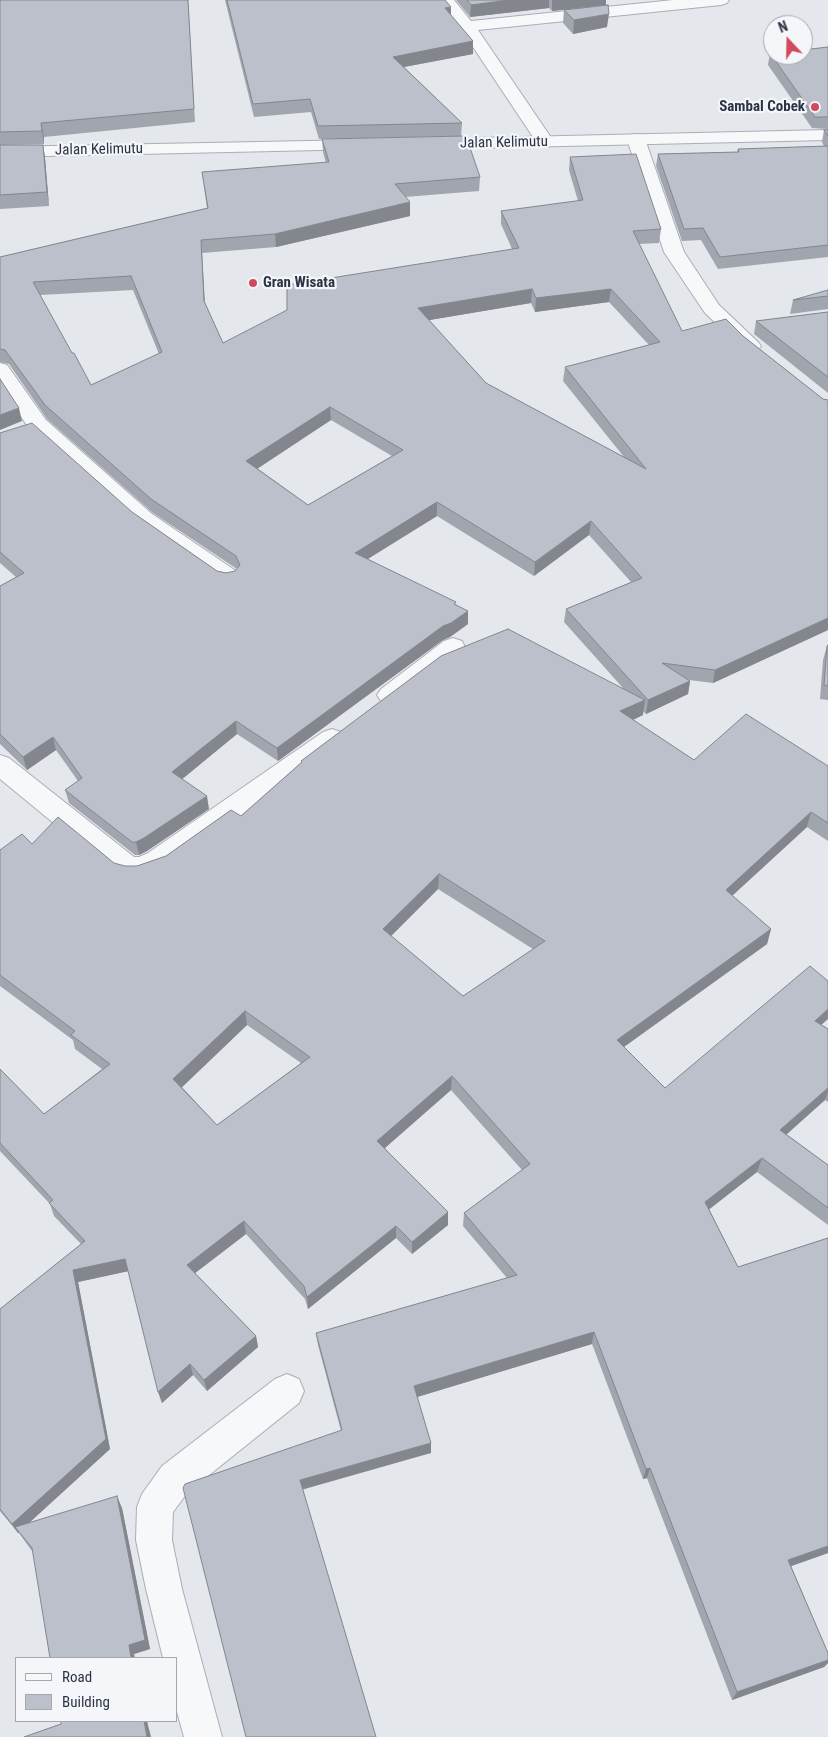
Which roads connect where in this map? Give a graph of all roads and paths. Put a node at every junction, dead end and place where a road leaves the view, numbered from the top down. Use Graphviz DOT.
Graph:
graph roads {
  1 [pos="445,0"];
  2 [pos="720,0"];
  3 [pos="467,26"];
  4 [pos="828,135"];
  5 [pos="636,140"];
  6 [pos="545,142"];
  7 [pos="416,144"];
  8 [pos="377,145"];
  9 [pos="0,152"];
  10 [pos="762,326"];
  11 [pos="734,329"];
  12 [pos="765,356"];
  13 [pos="0,368"];
  14 [pos="38,424"];
  15 [pos="15,434"];
  16 [pos="228,578"];
  17 [pos="453,647"];
  18 [pos="0,765"];
  19 [pos="287,1391"];
  20 [pos="204,1737"];
  1 -- 3 [label="street"];
  2 -- 3 [label="street"];
  3 -- 6 [label="street"];
  4 -- 5 [label="street, Jalan Kelimutu"];
  5 -- 6 [label="street, Jalan Kelimutu"];
  5 -- 11 [label="street"];
  6 -- 7 [label="street, Jalan Kelimutu"];
  8 -- 9 [label="street, Jalan Kelimutu"];
  10 -- 11 [label="street"];
  11 -- 12 [label="street"];
  13 -- 14 [label="street"];
  14 -- 15 [label="street"];
  14 -- 16 [label="street"];
  17 -- 18 [label="street"];
  19 -- 20 [label="street"];
}
